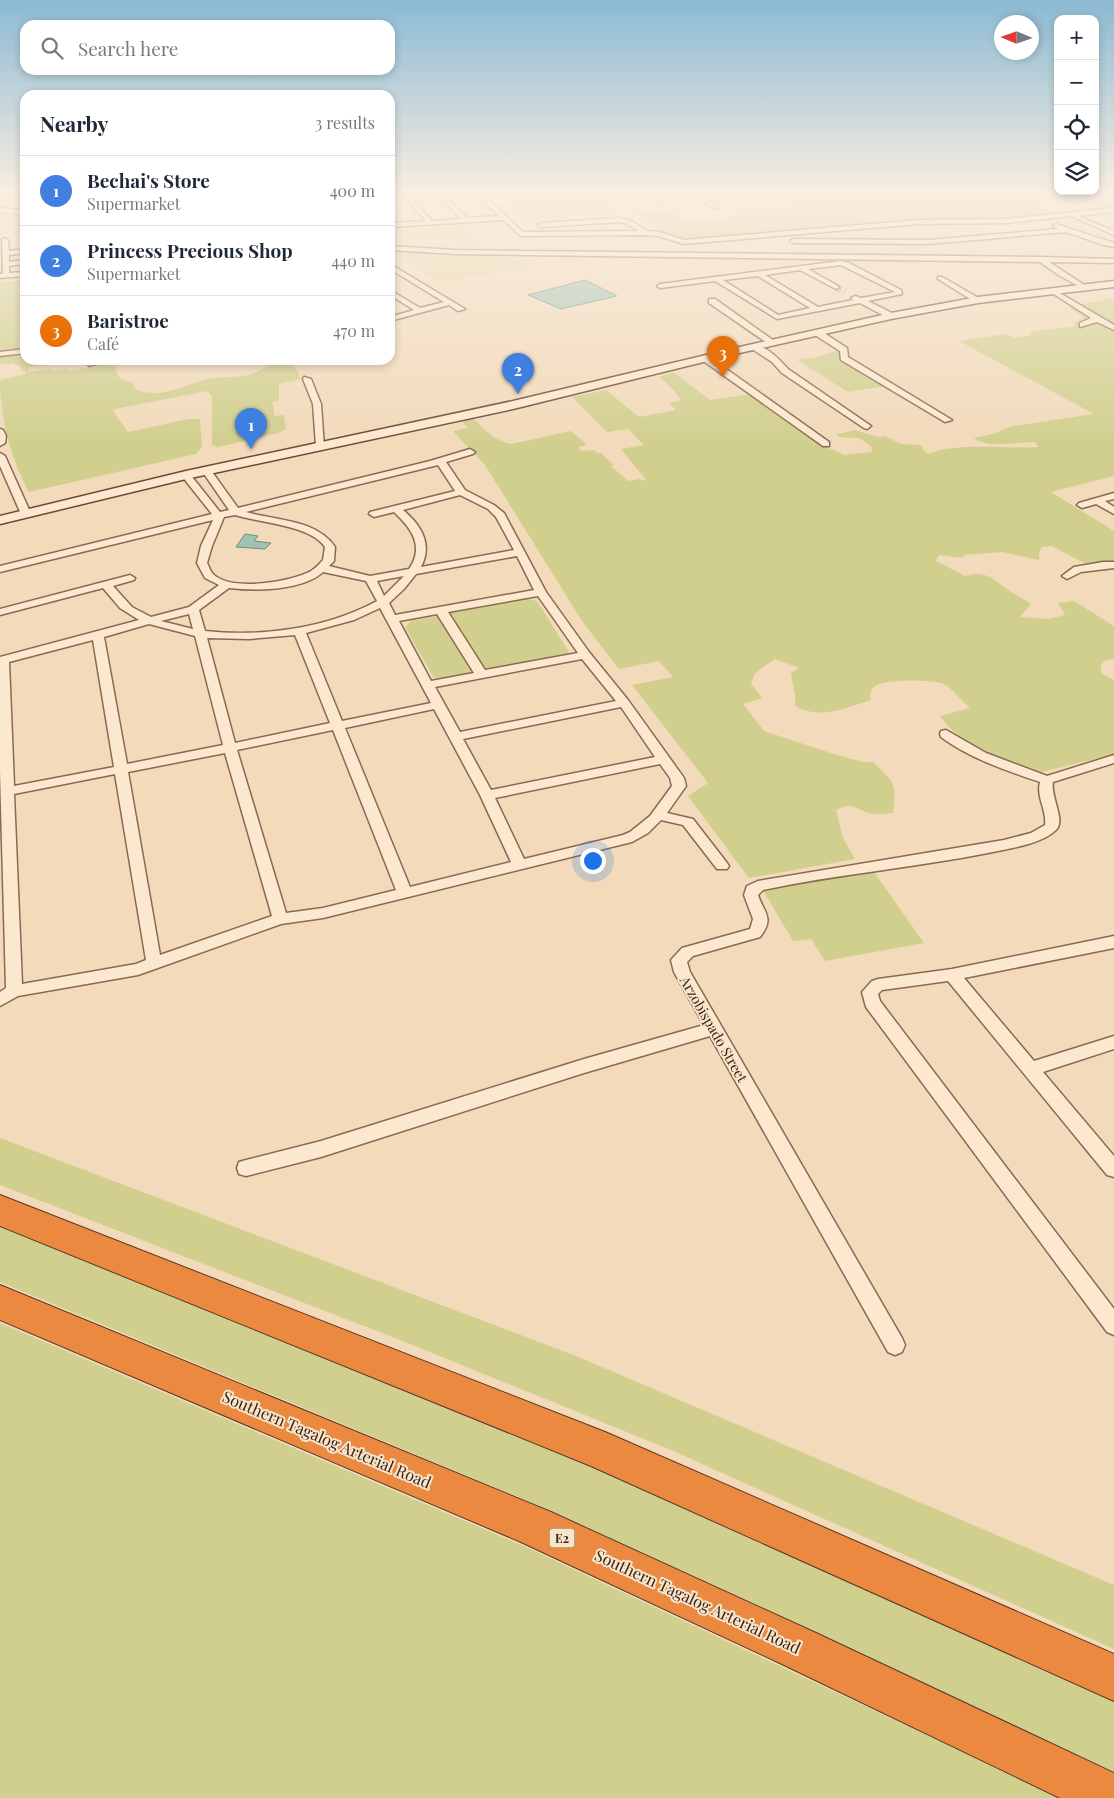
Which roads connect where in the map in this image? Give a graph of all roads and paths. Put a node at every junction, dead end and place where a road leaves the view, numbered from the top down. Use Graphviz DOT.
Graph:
graph roads {
  1 [pos="410,278"];
  2 [pos="724,278"];
  3 [pos="766,278"];
  4 [pos="819,278"];
  5 [pos="873,278"];
  6 [pos="940,278"];
  7 [pos="1067,278"];
  8 [pos="716,279"];
  9 [pos="1114,284"];
  10 [pos="660,286"];
  11 [pos="836,287"];
  12 [pos="1084,287"];
  13 [pos="1051,290"];
  14 [pos="845,292"];
  15 [pos="395,295"];
  16 [pos="857,300"];
  17 [pos="978,300"];
  18 [pos="712,301"];
  19 [pos="450,302"];
  20 [pos="461,309"];
  21 [pos="816,309"];
  22 [pos="420,311"];
  23 [pos="891,316"];
  24 [pos="1094,317"];
  25 [pos="395,318"];
  26 [pos="1083,325"];
  27 [pos="1114,328"];
  28 [pos="818,333"];
  29 [pos="773,343"];
  30 [pos="755,347"];
  31 [pos="20,351"];
  32 [pos="0,354"];
  33 [pos="705,358"];
  34 [pos="306,379"];
  35 [pos="948,420"];
  36 [pos="867,426"];
  37 [pos="0,432"];
  38 [pos="0,444"];
  39 [pos="826,444"];
  40 [pos="321,446"];
  41 [pos="470,452"];
  42 [pos="0,456"];
  43 [pos="441,463"];
  44 [pos="207,471"];
  45 [pos="186,475"];
  46 [pos="461,492"];
  47 [pos="224,495"];
  48 [pos="1114,496"];
  49 [pos="206,500"];
  50 [pos="1098,501"];
  51 [pos="1082,505"];
  52 [pos="396,509"];
  53 [pos="1114,511"];
  54 [pos="237,512"];
  55 [pos="26,514"];
  56 [pos="374,514"];
  57 [pos="220,516"];
  58 [pos="0,520"];
  59 [pos="521,552"];
  60 [pos="1114,565"];
  61 [pos="321,568"];
  62 [pos="0,569"];
  63 [pos="413,572"];
  64 [pos="1067,576"];
  65 [pos="130,578"];
  66 [pos="370,579"];
  67 [pos="106,584"];
  68 [pos="228,584"];
  69 [pos="542,592"];
  70 [pos="382,603"];
  71 [pos="193,610"];
  72 [pos="441,611"];
  73 [pos="0,612"];
  74 [pos="393,619"];
  75 [pos="149,620"];
  76 [pos="299,630"];
  77 [pos="198,633"];
  78 [pos="98,635"];
  79 [pos="585,655"];
  80 [pos="2,661"];
  81 [pos="482,675"];
  82 [pos="428,685"];
  83 [pos="624,703"];
  84 [pos="438,705"];
  85 [pos="337,725"];
  86 [pos="946,734"];
  87 [pos="456,737"];
  88 [pos="230,748"];
  89 [pos="664,759"];
  90 [pos="1114,759"];
  91 [pos="122,769"];
  92 [pos="1047,780"];
  93 [pos="8,791"];
  94 [pos="486,795"];
  95 [pos="656,815"];
  96 [pos="518,865"];
  97 [pos="722,866"];
  98 [pos="405,893"];
  99 [pos="280,919"];
  100 [pos="1114,942"];
  101 [pos="154,963"];
  102 [pos="952,975"];
  103 [pos="14,992"];
  104 [pos="0,1000"];
  105 [pos="714,1029"];
  106 [pos="1114,1042"];
  107 [pos="1030,1069"];
  108 [pos="246,1168"];
  109 [pos="1114,1169"];
  110 [pos="0,1210"];
  111 [pos="0,1302"];
  112 [pos="1114,1325"];
  113 [pos="895,1345"];
  114 [pos="1114,1678"];
  115 [pos="1113,1798"];
  1 -- 19 [label="street"];
  2 -- 8 [label="street"];
  3 -- 21 [label="street"];
  4 -- 11 [label="street"];
  5 -- 16 [label="street"];
  6 -- 17 [label="street"];
  7 -- 12 [label="street"];
  8 -- 10 [label="street"];
  8 -- 21 [label="street"];
  9 -- 12 [label="street"];
  12 -- 13 [label="street"];
  13 -- 17 [label="street"];
  13 -- 24 [label="street"];
  14 -- 16 [label="street"];
  15 -- 22 [label="street"];
  16 -- 21 [label="street"];
  16 -- 23 [label="street"];
  17 -- 23 [label="street"];
  18 -- 29 [label="street"];
  19 -- 20 [label="street"];
  19 -- 22 [label="street"];
  22 -- 25 [label="street"];
  23 -- 28 [label="street"];
  24 -- 26 [label="street"];
  24 -- 27 [label="street"];
  28 -- 29 [label="street"];
  28 -- 35 [label="street"];
  29 -- 30 [label="street"];
  30 -- 33 [label="street"];
  30 -- 36 [label="street"];
  31 -- 32 [label="street"];
  33 -- 39 [label="street"];
  33 -- 40 [label="street"];
  34 -- 40 [label="street"];
  37 -- 38 [label="street"];
  40 -- 44 [label="street"];
  41 -- 43 [label="street"];
  42 -- 55 [label="street"];
  43 -- 46 [label="street"];
  43 -- 54 [label="street"];
  44 -- 45 [label="street"];
  44 -- 47 [label="street"];
  45 -- 49 [label="street"];
  45 -- 55 [label="street"];
  46 -- 52 [label="street"];
  46 -- 59 [label="street"];
  47 -- 49 [label="street"];
  47 -- 54 [label="street"];
  48 -- 50 [label="street"];
  49 -- 57 [label="street"];
  50 -- 51 [label="street"];
  50 -- 53 [label="street"];
  52 -- 56 [label="street"];
  52 -- 63 [label="street"];
  54 -- 57 [label="street"];
  54 -- 61 [label="street"];
  55 -- 58 [label="street"];
  57 -- 62 [label="street"];
  57 -- 68 [label="street"];
  59 -- 63 [label="street"];
  59 -- 69 [label="street"];
  60 -- 64 [label="street"];
  61 -- 66 [label="street"];
  61 -- 68 [label="street"];
  63 -- 66 [label="street"];
  63 -- 70 [label="street"];
  65 -- 67 [label="street"];
  66 -- 70 [label="street"];
  67 -- 73 [label="street"];
  67 -- 75 [label="street"];
  68 -- 71 [label="street"];
  69 -- 72 [label="street"];
  69 -- 79 [label="street"];
  70 -- 74 [label="street"];
  70 -- 76 [label="street"];
  71 -- 75 [label="street"];
  71 -- 77 [label="street"];
  72 -- 74 [label="street"];
  72 -- 81 [label="street"];
  74 -- 82 [label="street"];
  75 -- 77 [label="street"];
  75 -- 78 [label="street"];
  76 -- 77 [label="street"];
  76 -- 85 [label="street"];
  77 -- 88 [label="street"];
  78 -- 80 [label="street"];
  78 -- 91 [label="street"];
  79 -- 81 [label="street"];
  79 -- 83 [label="street"];
  80 -- 93 [label="street"];
  81 -- 82 [label="street"];
  82 -- 84 [label="street"];
  83 -- 87 [label="street"];
  83 -- 89 [label="street"];
  84 -- 85 [label="street"];
  84 -- 87 [label="street"];
  85 -- 88 [label="street"];
  85 -- 98 [label="street"];
  86 -- 92 [label="street"];
  87 -- 94 [label="street"];
  88 -- 91 [label="street"];
  88 -- 99 [label="street"];
  89 -- 94 [label="street"];
  89 -- 95 [label="street"];
  90 -- 92 [label="street"];
  91 -- 93 [label="street"];
  91 -- 101 [label="street"];
  92 -- 105 [label="street, Arzobispado Street"];
  93 -- 103 [label="street"];
  94 -- 96 [label="street"];
  95 -- 96 [label="street"];
  95 -- 97 [label="street"];
  96 -- 98 [label="street"];
  98 -- 99 [label="street"];
  99 -- 101 [label="street"];
  100 -- 102 [label="street"];
  101 -- 103 [label="street"];
  102 -- 107 [label="street"];
  102 -- 112 [label="street"];
  103 -- 104 [label="street"];
  105 -- 108 [label="street"];
  105 -- 113 [label="street, Arzobispado Street"];
  106 -- 107 [label="street"];
  107 -- 109 [label="street"];
  110 -- 114 [label="highway"];
  111 -- 115 [label="highway, Southern Tagalog Arterial Road / E2"];
}
